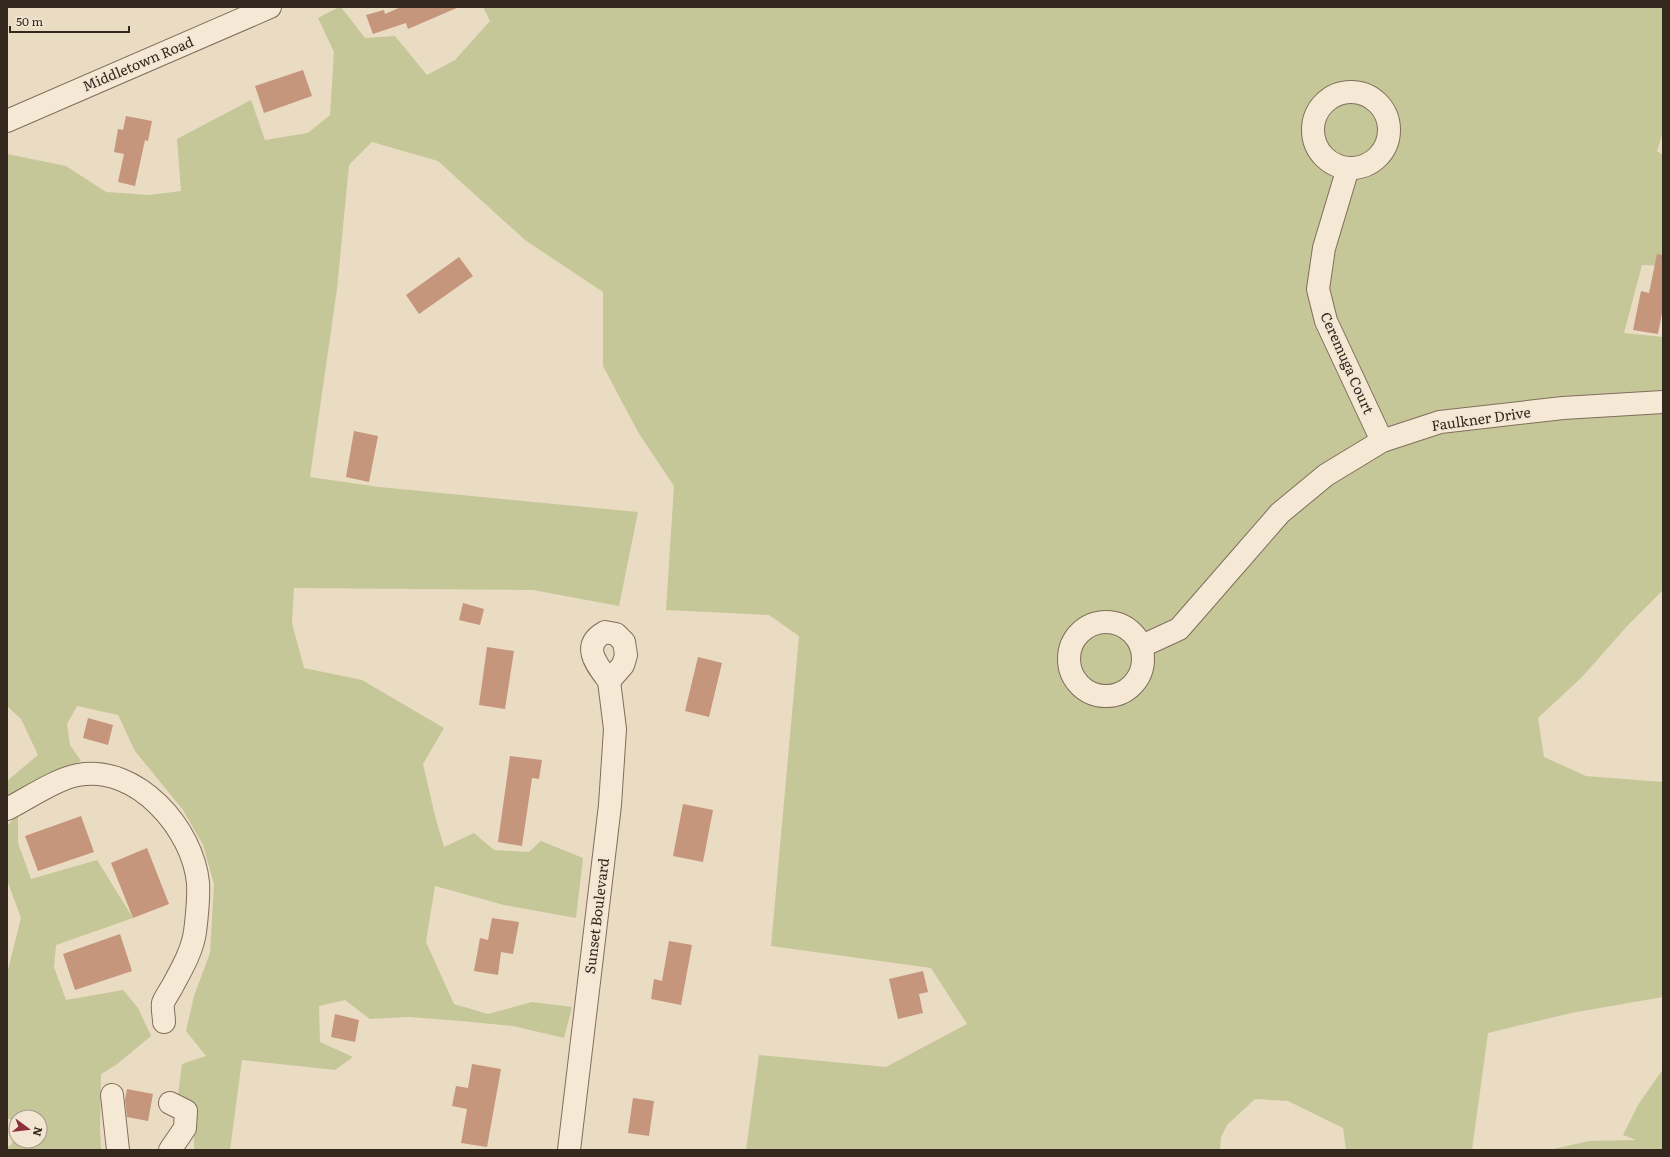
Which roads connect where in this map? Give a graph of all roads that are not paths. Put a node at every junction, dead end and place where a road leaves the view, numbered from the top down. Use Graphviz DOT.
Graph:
graph roads {
  1 [pos="270,7"];
  2 [pos="7,120"];
  3 [pos="1348,168"];
  4 [pos="1663,402"];
  5 [pos="1382,441"];
  6 [pos="1142,646"];
  7 [pos="609,681"];
  8 [pos="7,810"];
  9 [pos="164,1022"];
  10 [pos="112,1095"];
  11 [pos="170,1103"];
  12 [pos="118,1150"];
  13 [pos="170,1150"];
  14 [pos="569,1150"];
  1 -- 2 [label="street, Middletown Road"];
  3 -- 5 [label="street, Ceremuga Court"];
  4 -- 5 [label="street, Faulkner Drive"];
  5 -- 6 [label="street, Faulkner Drive"];
  7 -- 14 [label="street, Sunset Boulevard"];
  8 -- 9 [label="street"];
  10 -- 12 [label="street"];
  11 -- 13 [label="street"];
}
